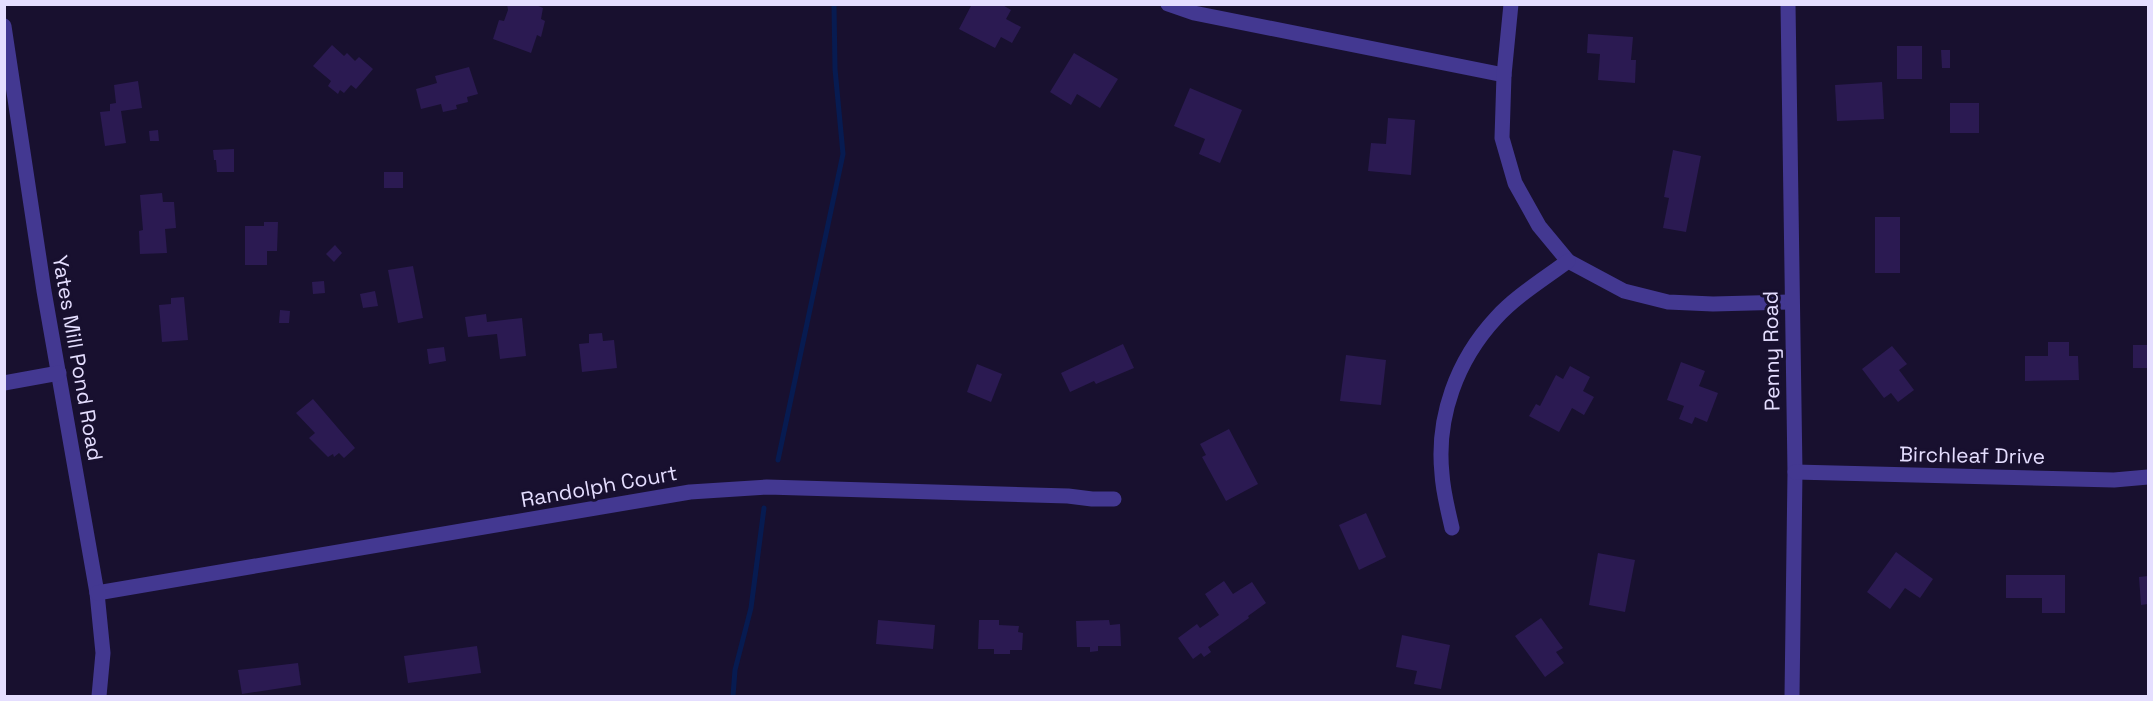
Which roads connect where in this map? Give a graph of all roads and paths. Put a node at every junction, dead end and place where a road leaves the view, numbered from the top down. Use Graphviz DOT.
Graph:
graph roads {
  1 [pos="1167,4"];
  2 [pos="1511,4"];
  3 [pos="1788,4"];
  4 [pos="4,26"];
  5 [pos="1504,75"];
  6 [pos="1568,261"];
  7 [pos="1791,302"];
  8 [pos="59,373"];
  9 [pos="4,383"];
  10 [pos="1795,471"];
  11 [pos="2148,477"];
  12 [pos="1114,499"];
  13 [pos="1452,528"];
  14 [pos="97,593"];
  15 [pos="99,696"];
  16 [pos="1792,696"];
  1 -- 5 [label="street"];
  2 -- 5 [label="street"];
  3 -- 7 [label="street, Penny Road"];
  4 -- 8 [label="street, Yates Mill Pond Road"];
  5 -- 6 [label="street"];
  6 -- 7 [label="street"];
  6 -- 13 [label="street"];
  7 -- 10 [label="street, Penny Road"];
  8 -- 9 [label="street"];
  8 -- 14 [label="street, Yates Mill Pond Road"];
  10 -- 11 [label="street, Birchleaf Drive"];
  10 -- 16 [label="street, Penny Road"];
  12 -- 14 [label="street, Randolph Court"];
  14 -- 15 [label="street, Yates Mill Pond Road"];
}
